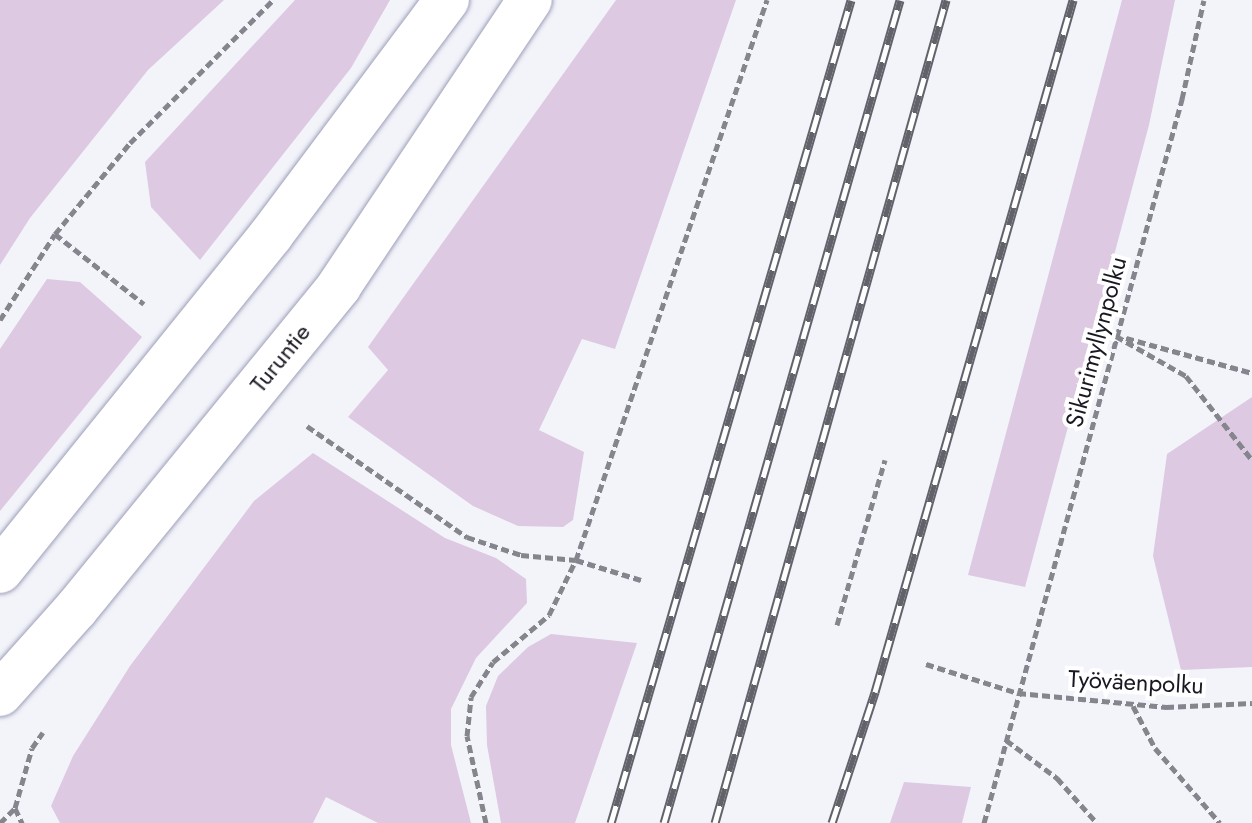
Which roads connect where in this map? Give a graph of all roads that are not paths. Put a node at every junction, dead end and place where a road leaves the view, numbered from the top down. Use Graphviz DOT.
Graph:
graph roads {
  1 [pos="447,0"];
  2 [pos="530,0"];
  3 [pos="0,571"];
  4 [pos="0,694"];
  1 -- 3 [label="main road"];
  2 -- 4 [label="main road, Turuntie"];
}
